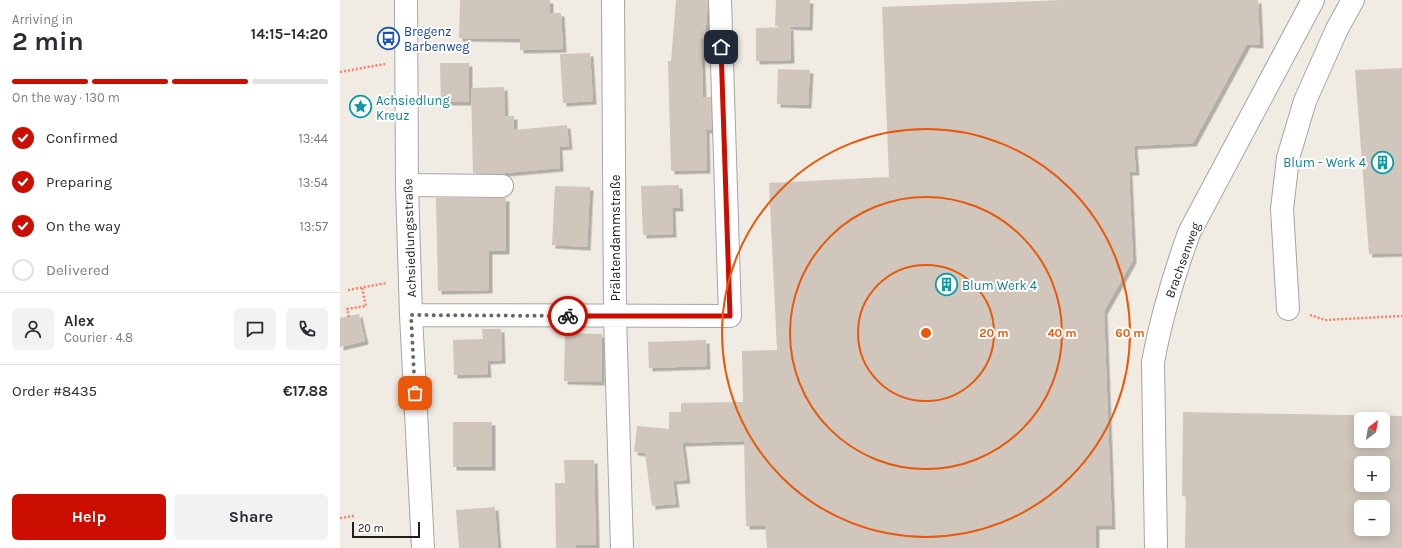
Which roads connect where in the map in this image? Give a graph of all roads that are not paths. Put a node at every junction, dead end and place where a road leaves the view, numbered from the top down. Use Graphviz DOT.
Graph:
graph roads {
  1 [pos="406,0"];
  2 [pos="613,0"];
  3 [pos="720,0"];
  4 [pos="1313,0"];
  5 [pos="1353,0"];
  6 [pos="407,185"];
  7 [pos="502,186"];
  8 [pos="1288,308"];
  9 [pos="411,315"];
  10 [pos="615,316"];
  11 [pos="422,548"];
  12 [pos="622,548"];
  13 [pos="1156,548"];
  1 -- 6 [label="street, Achsiedlungsstraße"];
  2 -- 10 [label="street, Prälatendammstraße"];
  3 -- 10 [label="street"];
  4 -- 13 [label="street, Brachsenweg"];
  5 -- 8 [label="street"];
  6 -- 7 [label="street"];
  6 -- 9 [label="street, Achsiedlungsstraße"];
  9 -- 10 [label="street"];
  9 -- 11 [label="street, Achsiedlungsstraße"];
  10 -- 12 [label="street, Prälatendammstraße"];
}
